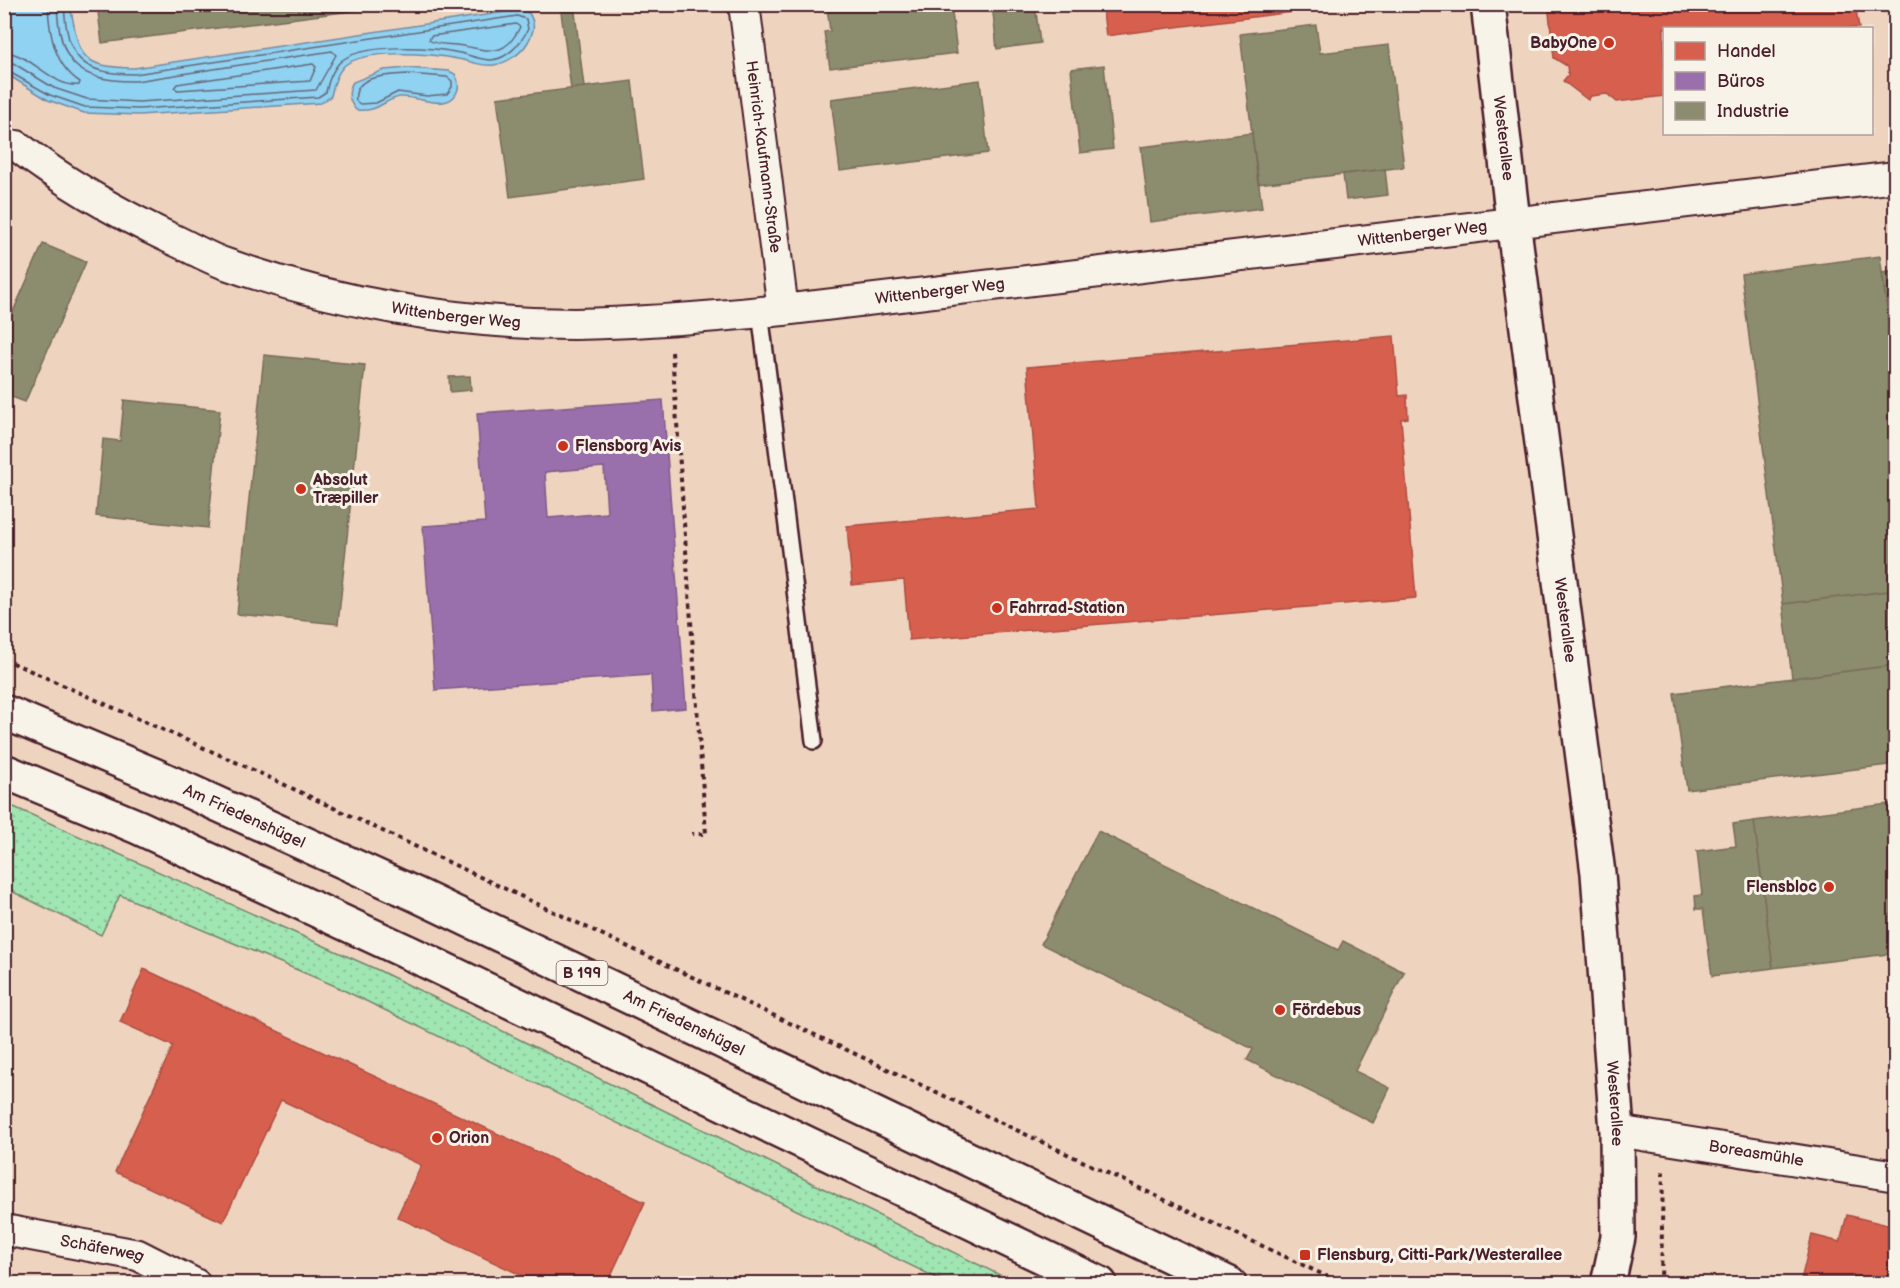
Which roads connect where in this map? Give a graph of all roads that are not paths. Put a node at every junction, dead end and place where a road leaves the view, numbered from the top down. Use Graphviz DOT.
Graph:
graph roads {
  1 [pos="744,4"];
  2 [pos="1488,4"];
  3 [pos="17,146"];
  4 [pos="1896,177"];
  5 [pos="1513,221"];
  6 [pos="771,311"];
  7 [pos="4,712"];
  8 [pos="814,741"];
  9 [pos="4,771"];
  10 [pos="1617,1131"];
  11 [pos="1896,1176"];
  12 [pos="4,1230"];
  13 [pos="1618,1237"];
  14 [pos="195,1284"];
  15 [pos="1100,1284"];
  16 [pos="1229,1284"];
  17 [pos="1608,1284"];
  18 [pos="1631,1284"];
  1 -- 6 [label="street, Heinrich-Kaufmann-Straße"];
  2 -- 5 [label="main road, Westerallee"];
  3 -- 6 [label="street, Wittenberger Weg"];
  4 -- 5 [label="street, Wittenberger Weg"];
  5 -- 6 [label="street, Wittenberger Weg"];
  5 -- 10 [label="main road, Westerallee"];
  6 -- 8 [label="lane"];
  7 -- 16 [label="main road, Am Friedenshügel / B 199"];
  9 -- 15 [label="main road"];
  10 -- 11 [label="street, Boreasmühle"];
  10 -- 13 [label="main road, Westerallee"];
  12 -- 14 [label="street, Schäferweg"];
  13 -- 17 [label="main road, Westerallee"];
  13 -- 18 [label="main road, Westerallee"];
}
